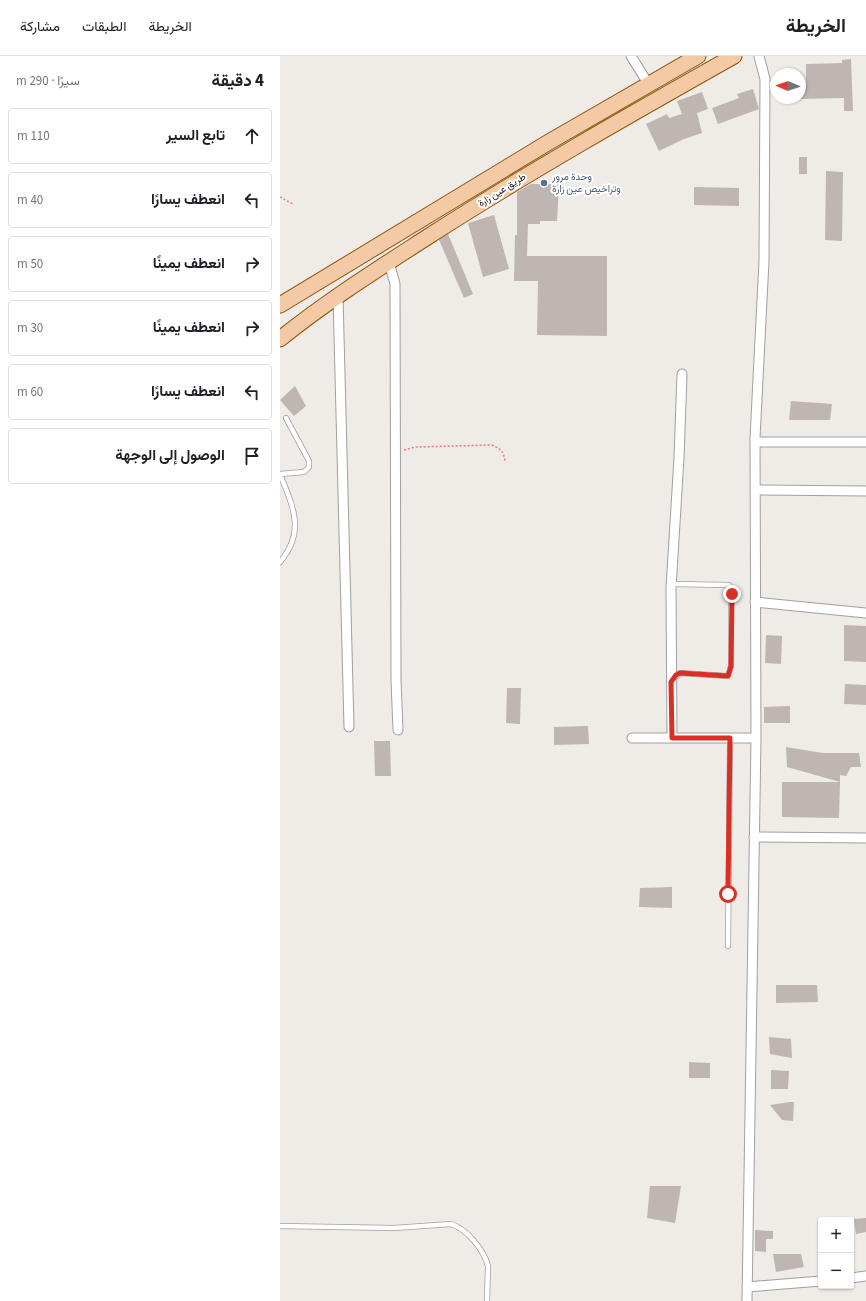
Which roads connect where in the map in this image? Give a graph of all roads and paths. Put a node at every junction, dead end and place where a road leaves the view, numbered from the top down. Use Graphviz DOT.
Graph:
graph roads {
  1 [pos="631,56"];
  2 [pos="698,56"];
  3 [pos="734,56"];
  4 [pos="759,56"];
  5 [pos="648,85"];
  6 [pos="280,197"];
  7 [pos="293,204"];
  8 [pos="388,262"];
  9 [pos="338,296"];
  10 [pos="280,305"];
  11 [pos="280,339"];
  12 [pos="682,374"];
  13 [pos="286,418"];
  14 [pos="755,442"];
  15 [pos="866,442"];
  16 [pos="396,451"];
  17 [pos="505,462"];
  18 [pos="280,474"];
  19 [pos="755,490"];
  20 [pos="866,491"];
  21 [pos="280,562"];
  22 [pos="671,584"];
  23 [pos="755,602"];
  24 [pos="866,614"];
  25 [pos="671,682"];
  26 [pos="349,727"];
  27 [pos="398,730"];
  28 [pos="632,738"];
  29 [pos="672,738"];
  30 [pos="730,738"];
  31 [pos="756,738"];
  32 [pos="754,837"];
  33 [pos="866,838"];
  34 [pos="728,946"];
  35 [pos="280,1226"];
  36 [pos="866,1276"];
  37 [pos="854,1278"];
  38 [pos="818,1281"];
  39 [pos="747,1287"];
  40 [pos="487,1301"];
  41 [pos="747,1301"];
  1 -- 5 [label="street"];
  2 -- 5 [label="main road, طريق عين زارة"];
  3 -- 8 [label="main road, طريق عين زارة"];
  4 -- 14 [label="street"];
  5 -- 10 [label="main road, طريق عين زارة"];
  6 -- 7 [label="path"];
  8 -- 9 [label="main road, طريق عين زارة"];
  8 -- 16 [label="street"];
  9 -- 11 [label="main road, طريق عين زارة"];
  9 -- 26 [label="street"];
  12 -- 22 [label="street"];
  13 -- 18 [label="lane"];
  14 -- 15 [label="street"];
  14 -- 19 [label="street"];
  16 -- 17 [label="path"];
  16 -- 27 [label="street"];
  18 -- 21 [label="lane"];
  19 -- 20 [label="street"];
  19 -- 23 [label="street"];
  22 -- 25 [label="street"];
  22 -- 25 [label="lane"];
  23 -- 24 [label="street"];
  23 -- 31 [label="street"];
  25 -- 29 [label="street"];
  28 -- 29 [label="street"];
  29 -- 30 [label="street"];
  30 -- 31 [label="street"];
  30 -- 34 [label="lane"];
  31 -- 32 [label="street"];
  32 -- 33 [label="street"];
  32 -- 39 [label="street"];
  35 -- 40 [label="lane"];
  36 -- 37 [label="street"];
  38 -- 39 [label="street"];
  39 -- 41 [label="street"];
}
